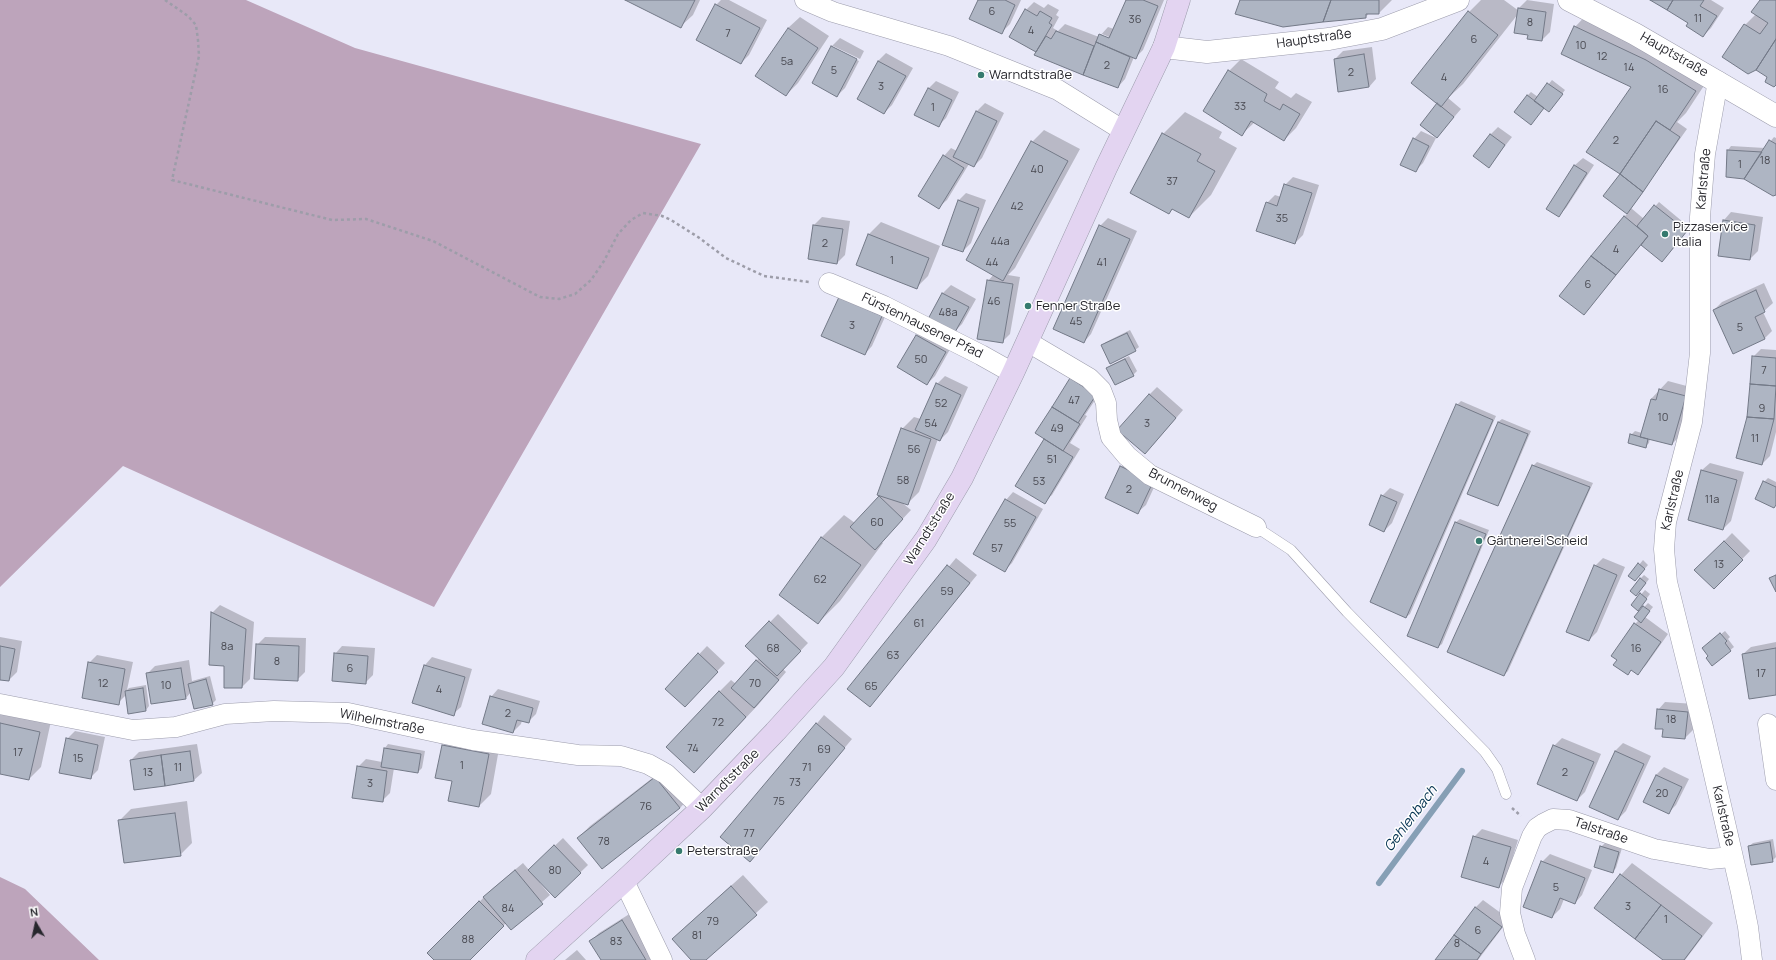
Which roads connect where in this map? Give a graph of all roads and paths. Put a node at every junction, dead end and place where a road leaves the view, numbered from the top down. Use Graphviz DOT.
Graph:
graph roads {
  1 [pos="165,0"];
  2 [pos="805,0"];
  3 [pos="1179,0"];
  4 [pos="1458,0"];
  5 [pos="1569,0"];
  6 [pos="1164,47"];
  7 [pos="1718,81"];
  8 [pos="1776,116"];
  9 [pos="1124,131"];
  10 [pos="829,283"];
  11 [pos="1028,342"];
  12 [pos="1013,373"];
  13 [pos="1256,527"];
  14 [pos="0,704"];
  15 [pos="1768,724"];
  16 [pos="1776,780"];
  17 [pos="1506,794"];
  18 [pos="702,808"];
  19 [pos="1537,828"];
  20 [pos="1732,857"];
  21 [pos="624,881"];
  22 [pos="537,960"];
  23 [pos="662,960"];
  24 [pos="1525,960"];
  25 [pos="1752,960"];
  1 -- 10 [label="path"];
  2 -- 9 [label="street"];
  3 -- 6 [label="main road, Warndtstraße"];
  4 -- 6 [label="street, Hauptstraße"];
  5 -- 7 [label="street, Hauptstraße"];
  6 -- 9 [label="main road, Warndtstraße"];
  7 -- 8 [label="street, Hauptstraße"];
  7 -- 20 [label="street, Karlstraße"];
  9 -- 11 [label="main road, Warndtstraße"];
  10 -- 12 [label="street, Fürstenhausener Pfad"];
  11 -- 12 [label="main road, Warndtstraße"];
  11 -- 13 [label="street, Brunnenweg"];
  12 -- 18 [label="main road, Warndtstraße"];
  13 -- 17 [label="lane"];
  14 -- 18 [label="street, Wilhelmstraße"];
  15 -- 16 [label="street"];
  17 -- 19 [label="path"];
  18 -- 21 [label="main road, Warndtstraße"];
  19 -- 20 [label="street, Talstraße"];
  19 -- 24 [label="street"];
  20 -- 25 [label="street, Karlstraße"];
  21 -- 22 [label="main road, Warndtstraße"];
  21 -- 23 [label="street"];
}
